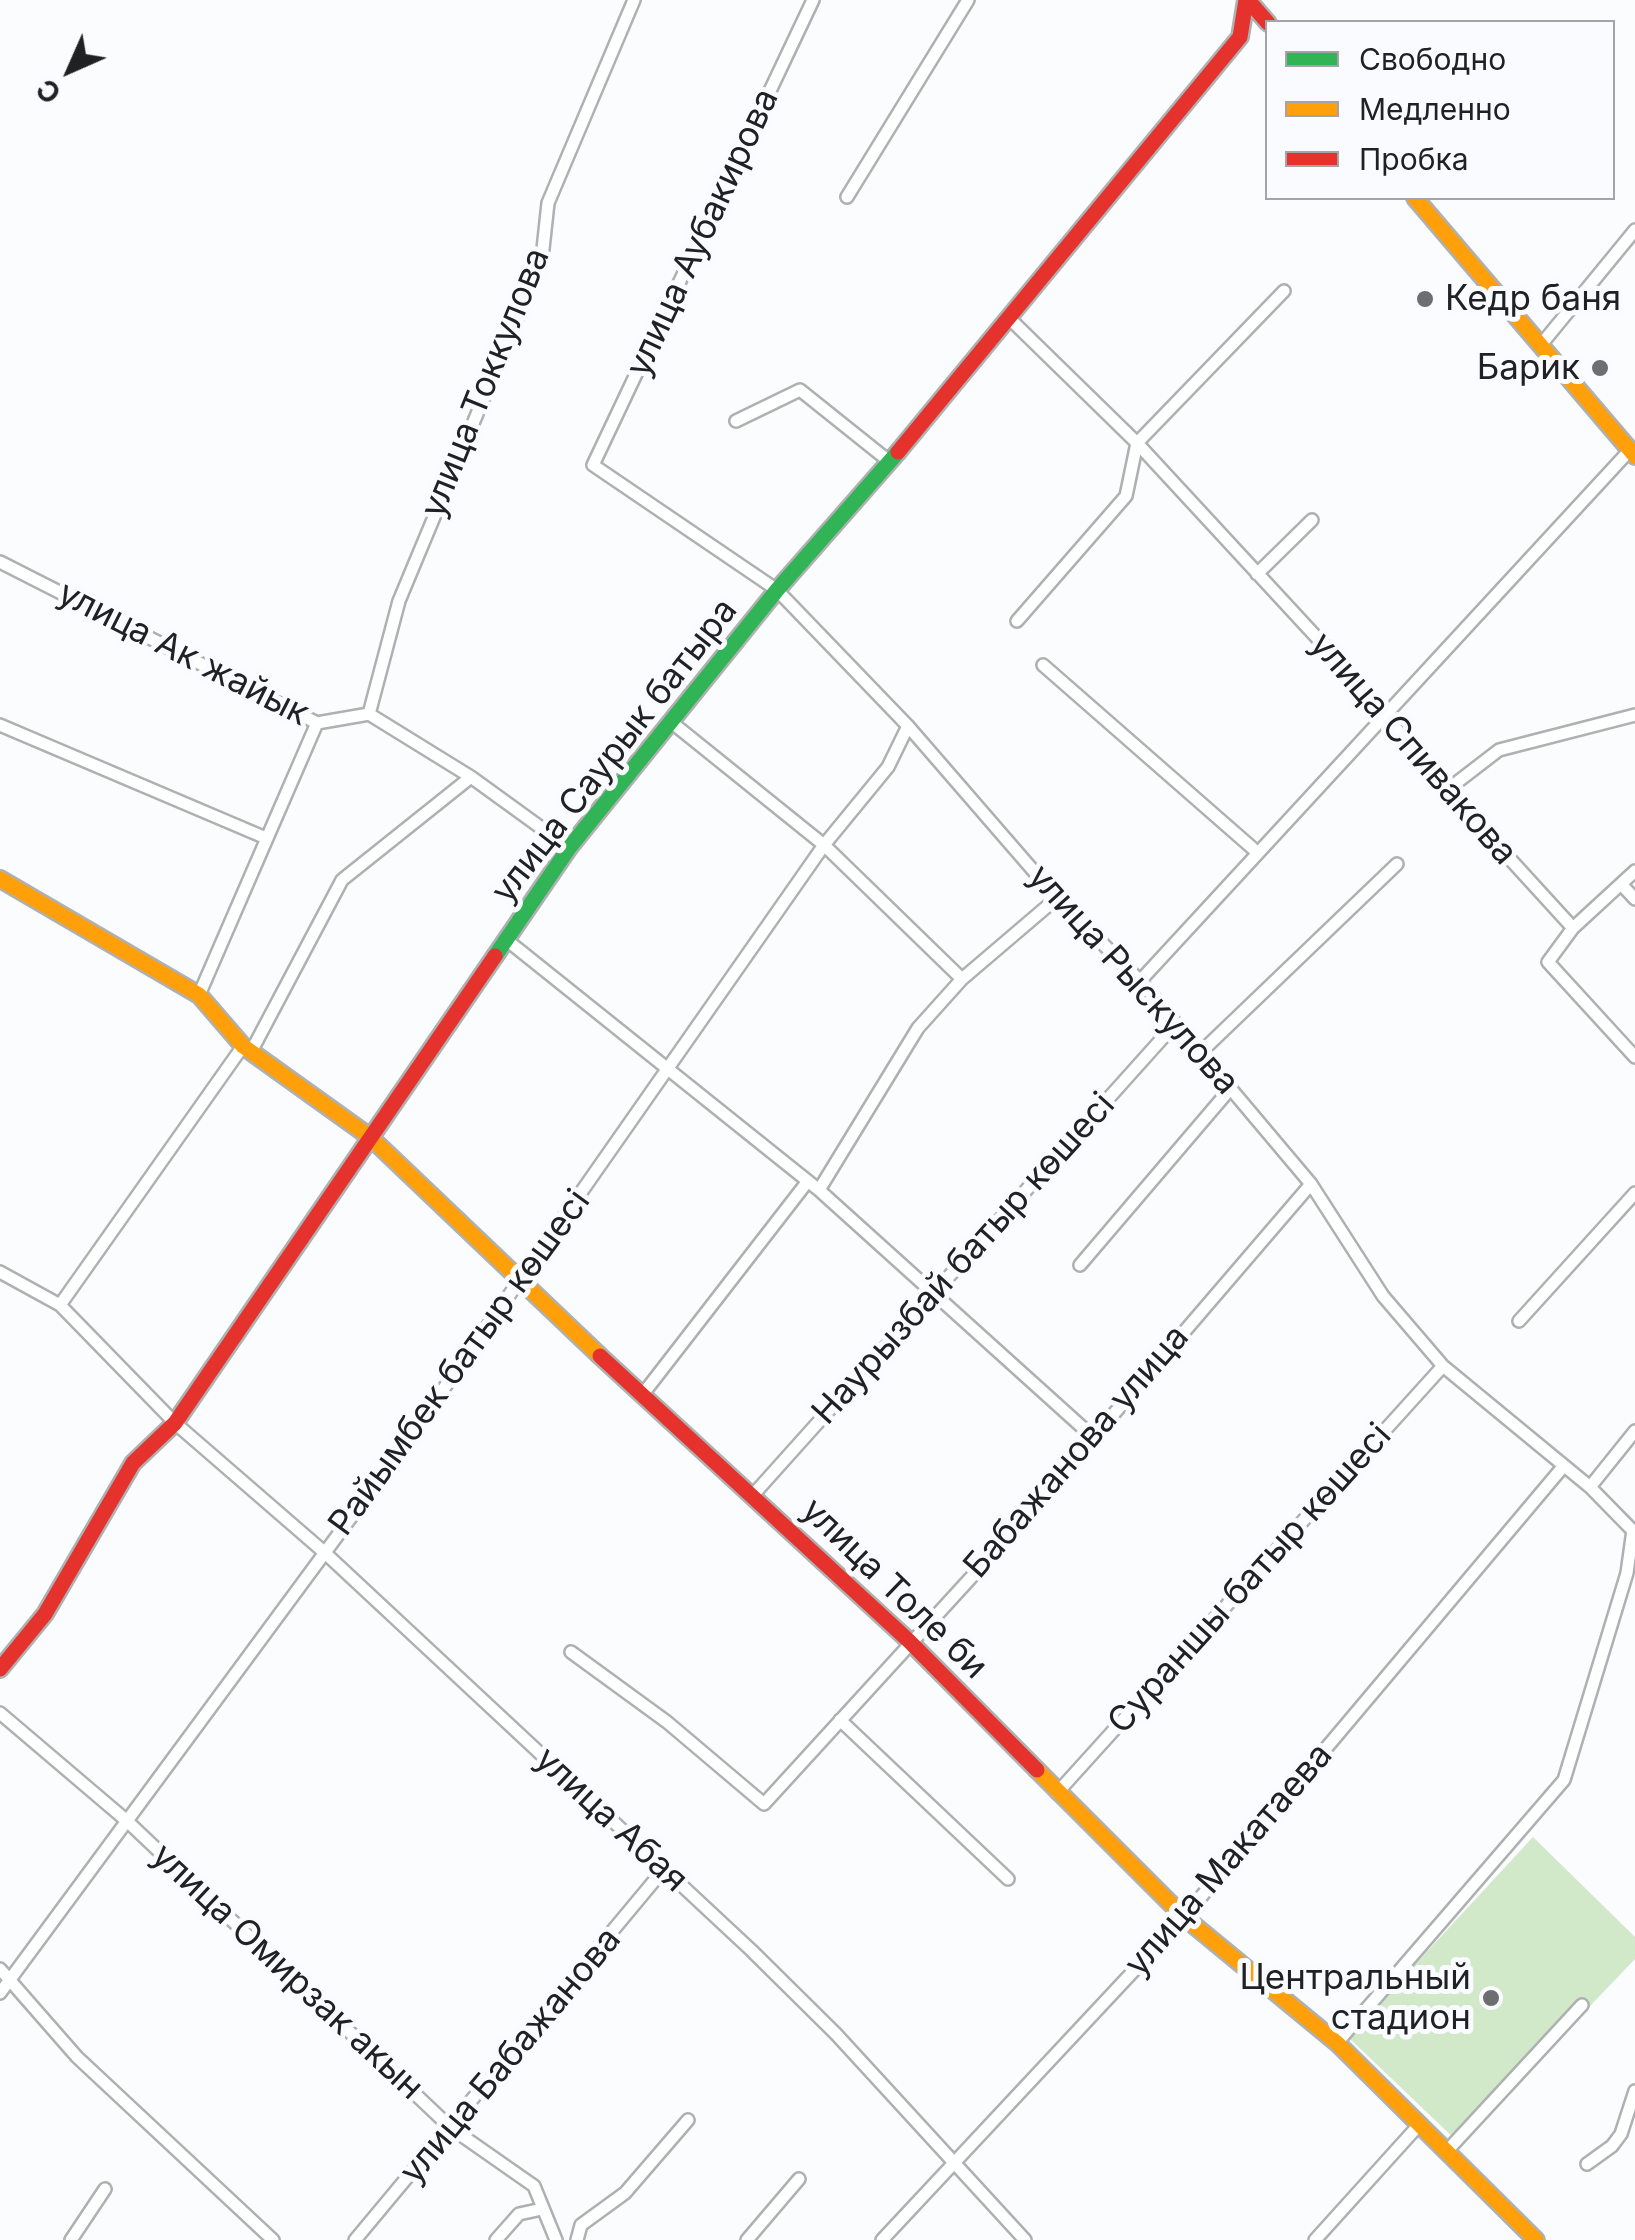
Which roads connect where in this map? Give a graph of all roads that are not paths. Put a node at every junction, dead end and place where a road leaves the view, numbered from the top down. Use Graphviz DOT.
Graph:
graph roads {
  1 [pos="634,0"];
  2 [pos="813,0"];
  3 [pos="968,0"];
  4 [pos="1247,0"];
  5 [pos="1265,20"];
  6 [pos="847,198"];
  7 [pos="1417,200"];
  8 [pos="1635,230"];
  9 [pos="1284,292"];
  10 [pos="1010,319"];
  11 [pos="1540,346"];
  12 [pos="736,421"];
  13 [pos="1137,444"];
  14 [pos="1632,453"];
  15 [pos="890,462"];
  16 [pos="593,465"];
  17 [pos="1312,520"];
  18 [pos="0,562"];
  19 [pos="1257,574"];
  20 [pos="777,590"];
  21 [pos="1017,621"];
  22 [pos="1042,665"];
  23 [pos="369,714"];
  24 [pos="1635,714"];
  25 [pos="1385,716"];
  26 [pos="670,720"];
  27 [pos="317,723"];
  28 [pos="0,726"];
  29 [pos="908,726"];
  30 [pos="471,778"];
  31 [pos="1447,790"];
  32 [pos="266,838"];
  33 [pos="824,845"];
  34 [pos="569,848"];
  35 [pos="1258,853"];
  36 [pos="1397,864"];
  37 [pos="1635,871"];
  38 [pos="0,879"];
  39 [pos="1621,884"];
  40 [pos="1057,898"];
  41 [pos="1635,898"];
  42 [pos="1574,928"];
  43 [pos="508,941"];
  44 [pos="962,979"];
  45 [pos="1140,980"];
  46 [pos="199,995"];
  47 [pos="1176,1023"];
  48 [pos="248,1048"];
  49 [pos="1201,1052"];
  50 [pos="1635,1056"];
  51 [pos="668,1072"];
  52 [pos="1231,1088"];
  53 [pos="370,1137"];
  54 [pos="1311,1184"];
  55 [pos="814,1186"];
  56 [pos="1635,1193"];
  57 [pos="1080,1264"];
  58 [pos="0,1272"];
  59 [pos="521,1281"];
  60 [pos="932,1295"];
  61 [pos="60,1305"];
  62 [pos="1519,1322"];
  63 [pos="1443,1366"];
  64 [pos="643,1394"];
  65 [pos="175,1422"];
  66 [pos="1635,1431"];
  67 [pos="1093,1436"];
  68 [pos="1562,1468"];
  69 [pos="1590,1487"];
  70 [pos="753,1495"];
  71 [pos="1634,1531"];
  72 [pos="324,1552"];
  73 [pos="909,1641"];
  74 [pos="571,1652"];
  75 [pos="0,1669"];
  76 [pos="0,1714"];
  77 [pos="840,1720"];
  78 [pos="1057,1793"];
  79 [pos="127,1821"];
  80 [pos="664,1869"];
  81 [pos="1008,1878"];
  82 [pos="1184,1917"];
  83 [pos="0,1970"];
  84 [pos="11,1978"];
  85 [pos="0,1993"];
  86 [pos="1582,2004"];
  87 [pos="1337,2043"];
  88 [pos="1635,2091"];
  89 [pos="1630,2116"];
  90 [pos="688,2120"];
  91 [pos="1418,2126"];
  92 [pos="452,2128"];
  93 [pos="1446,2152"];
  94 [pos="953,2162"];
  95 [pos="1587,2164"];
  96 [pos="800,2179"];
  97 [pos="105,2190"];
  98 [pos="542,2209"];
  99 [pos="71,2240"];
  100 [pos="274,2240"];
  101 [pos="355,2240"];
  102 [pos="496,2240"];
  103 [pos="556,2240"];
  104 [pos="577,2240"];
  105 [pos="747,2240"];
  106 [pos="882,2240"];
  107 [pos="1025,2240"];
  108 [pos="1316,2240"];
  109 [pos="1536,2240"];
  1 -- 23 [label="street, улица Токкулова"];
  2 -- 16 [label="street, улица Аубакирова"];
  3 -- 6 [label="street"];
  4 -- 5 [label="street"];
  4 -- 10 [label="street, улица Саурык батыра"];
  7 -- 11 [label="street"];
  8 -- 11 [label="street"];
  9 -- 13 [label="street"];
  10 -- 13 [label="street, улица Спивакова"];
  10 -- 15 [label="street, улица Саурык батыра"];
  11 -- 14 [label="street"];
  12 -- 15 [label="street"];
  13 -- 19 [label="street, улица Спивакова"];
  13 -- 21 [label="street"];
  14 -- 25 [label="street"];
  15 -- 20 [label="street, улица Саурык батыра"];
  16 -- 20 [label="street, улица Рыскулова"];
  17 -- 19 [label="street"];
  18 -- 27 [label="street, улица Ак жайык"];
  19 -- 25 [label="street, улица Спивакова"];
  20 -- 26 [label="street, улица Саурык батыра"];
  20 -- 29 [label="street, улица Рыскулова"];
  22 -- 35 [label="street"];
  23 -- 27 [label="street, улица Ак жайык"];
  23 -- 30 [label="street"];
  24 -- 31 [label="street"];
  25 -- 31 [label="street, улица Спивакова"];
  25 -- 35 [label="street"];
  26 -- 33 [label="street"];
  26 -- 34 [label="street, улица Саурык батыра"];
  27 -- 32 [label="street"];
  28 -- 32 [label="street"];
  29 -- 33 [label="street, Райымбек батыр көшесі"];
  29 -- 40 [label="street, улица Рыскулова"];
  30 -- 34 [label="street"];
  30 -- 48 [label="street"];
  31 -- 42 [label="street, улица Спивакова"];
  32 -- 46 [label="street"];
  33 -- 44 [label="street"];
  33 -- 51 [label="street, Райымбек батыр көшесі"];
  34 -- 43 [label="street, улица Саурык батыра"];
  35 -- 45 [label="street"];
  36 -- 49 [label="street"];
  37 -- 39 [label="street"];
  38 -- 46 [label="street, улица Толе би"];
  39 -- 41 [label="street"];
  39 -- 42 [label="street"];
  40 -- 44 [label="street"];
  40 -- 45 [label="street, улица Рыскулова"];
  42 -- 50 [label="street"];
  43 -- 51 [label="street"];
  43 -- 53 [label="street, улица Саурык батыра"];
  44 -- 55 [label="street"];
  45 -- 47 [label="street, улица Рыскулова"];
  46 -- 48 [label="street, улица Толе би"];
  47 -- 49 [label="street, улица Рыскулова"];
  47 -- 60 [label="street, Наурызбай батыр көшесі"];
  48 -- 53 [label="street, улица Толе би"];
  48 -- 61 [label="street"];
  49 -- 52 [label="street, улица Рыскулова"];
  51 -- 55 [label="street"];
  51 -- 59 [label="street, Райымбек батыр көшесі"];
  52 -- 54 [label="street, улица Рыскулова"];
  52 -- 57 [label="street"];
  53 -- 59 [label="street, улица Толе би"];
  53 -- 65 [label="street, улица Саурык батыра"];
  54 -- 63 [label="street, улица Рыскулова"];
  54 -- 67 [label="street, Бабажанова улица"];
  55 -- 60 [label="street"];
  55 -- 64 [label="street"];
  56 -- 62 [label="street"];
  58 -- 61 [label="street, улица Абая"];
  59 -- 64 [label="street, улица Толе би"];
  59 -- 72 [label="street, Райымбек батыр көшесі"];
  60 -- 67 [label="street"];
  60 -- 70 [label="street, Наурызбай батыр көшесі"];
  61 -- 65 [label="street, улица Абая"];
  63 -- 68 [label="street, улица Рыскулова"];
  63 -- 78 [label="street, Сураншы батыр көшесі"];
  64 -- 70 [label="street, улица Толе би"];
  65 -- 72 [label="street, улица Абая"];
  65 -- 75 [label="street, улица Саурык батыра"];
  66 -- 69 [label="street"];
  67 -- 73 [label="street, Бабажанова улица"];
  68 -- 69 [label="street, улица Рыскулова"];
  68 -- 82 [label="street, улица Макатаева"];
  69 -- 71 [label="street, улица Рыскулова"];
  70 -- 73 [label="street, улица Толе би"];
  71 -- 87 [label="street"];
  72 -- 79 [label="street, Райымбек батыр көшесі"];
  72 -- 80 [label="street, улица Абая"];
  73 -- 77 [label="street, Бабажанова улица"];
  73 -- 78 [label="street, улица Толе би"];
  74 -- 77 [label="street, Бабажанова улица"];
  76 -- 79 [label="street, улица Омирзак акын"];
  77 -- 81 [label="street"];
  78 -- 82 [label="street, улица Толе би"];
  79 -- 84 [label="street, Райымбек батыр көшесі"];
  79 -- 92 [label="street, улица Омирзак акын"];
  80 -- 92 [label="street, улица Бабажанова"];
  80 -- 94 [label="street, улица Абая"];
  82 -- 87 [label="street, улица Толе би"];
  82 -- 94 [label="street, улица Макатаева"];
  83 -- 84 [label="street"];
  84 -- 85 [label="street, Райымбек батыр көшесі"];
  84 -- 100 [label="street"];
  86 -- 93 [label="street"];
  87 -- 91 [label="street, улица Толе би"];
  88 -- 89 [label="street"];
  89 -- 95 [label="street"];
  90 -- 104 [label="street"];
  91 -- 93 [label="street, улица Толе би"];
  91 -- 108 [label="street"];
  92 -- 98 [label="street, улица Омирзак акын"];
  92 -- 101 [label="street, улица Бабажанова"];
  93 -- 109 [label="street, улица Толе би"];
  94 -- 106 [label="street, улица Макатаева"];
  94 -- 107 [label="street, улица Абая"];
  96 -- 105 [label="street"];
  97 -- 99 [label="street"];
  98 -- 102 [label="street"];
  98 -- 103 [label="street, улица Омирзак акын"];
}
